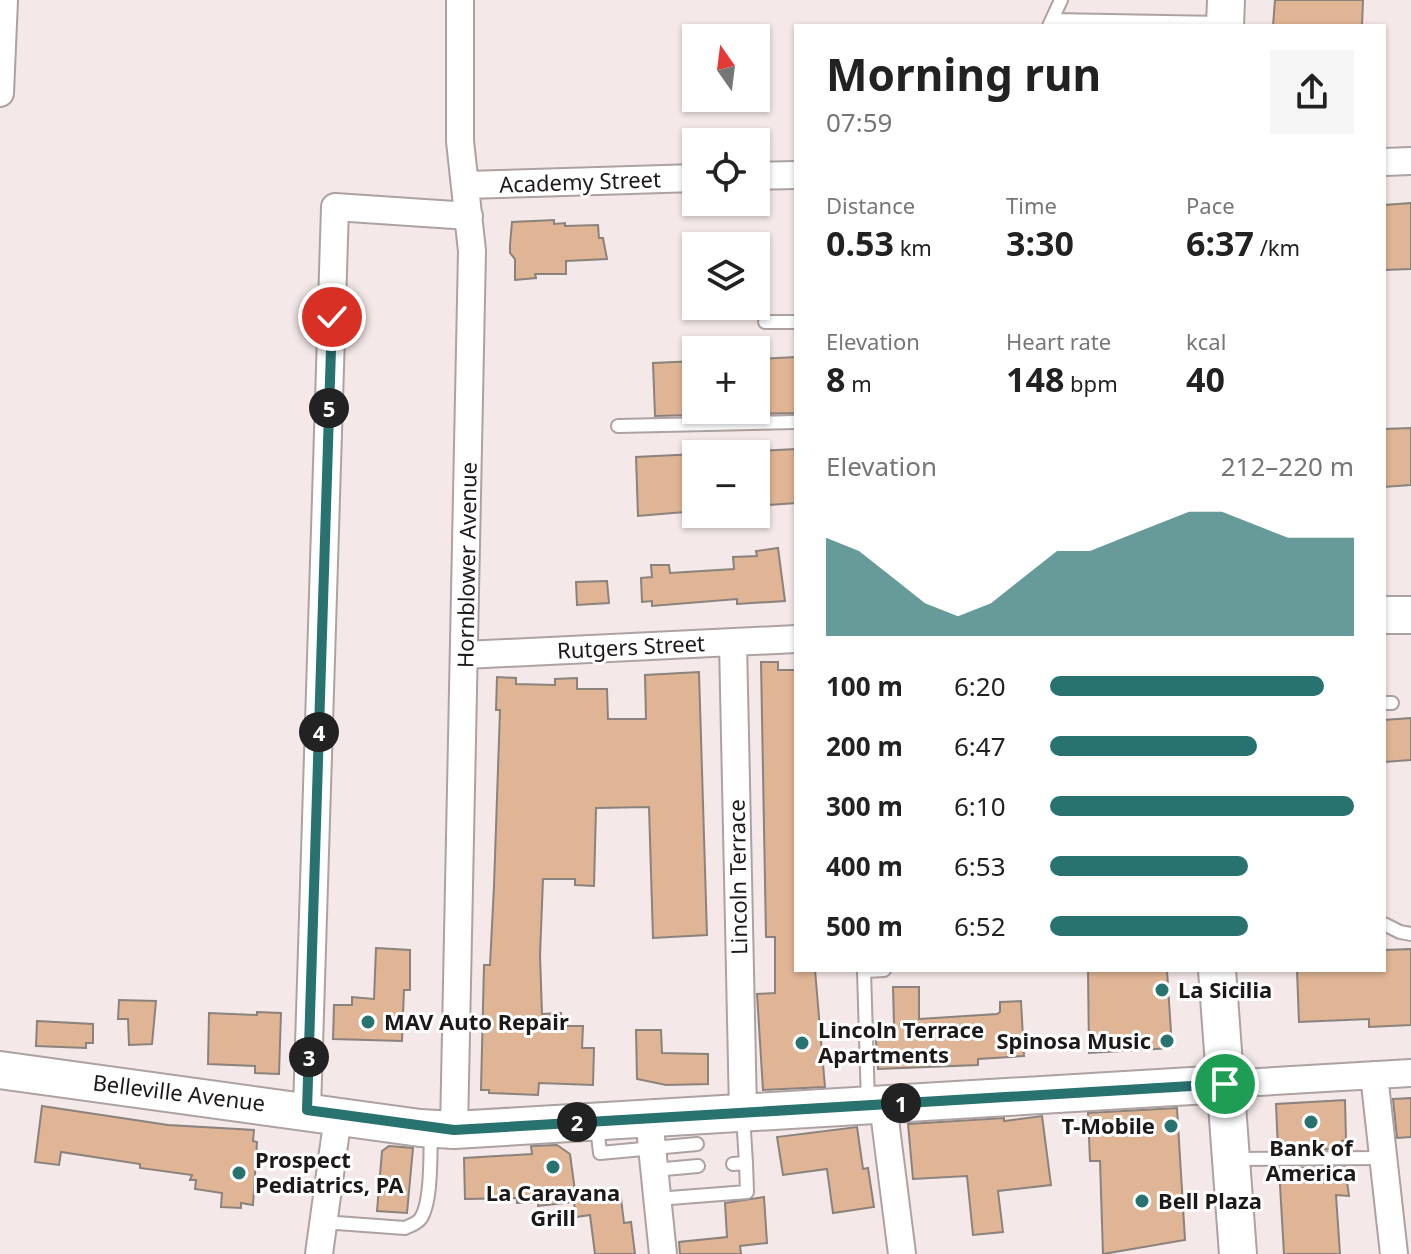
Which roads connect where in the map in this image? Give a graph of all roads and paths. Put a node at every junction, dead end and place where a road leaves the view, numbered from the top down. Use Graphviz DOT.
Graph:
graph roads {
  1 [pos="4,0"];
  2 [pos="460,0"];
  3 [pos="1061,0"];
  4 [pos="1225,16"];
  5 [pos="1050,23"];
  6 [pos="0,93"];
  7 [pos="1411,161"];
  8 [pos="1386,162"];
  9 [pos="794,175"];
  10 [pos="770,176"];
  11 [pos="682,178"];
  12 [pos="465,185"];
  13 [pos="469,216"];
  14 [pos="765,322"];
  15 [pos="794,322"];
  16 [pos="794,422"];
  17 [pos="618,426"];
  18 [pos="1386,615"];
  19 [pos="1411,615"];
  20 [pos="794,639"];
  21 [pos="733,642"];
  22 [pos="465,655"];
  23 [pos="1386,925"];
  24 [pos="1411,934"];
  25 [pos="864,972"];
  26 [pos="1217,972"];
  27 [pos="0,1070"];
  28 [pos="1411,1073"];
  29 [pos="1374,1075"];
  30 [pos="1225,1084"];
  31 [pos="876,1105"];
  32 [pos="323,1113"];
  33 [pos="443,1129"];
  34 [pos="739,1132"];
  35 [pos="697,1144"];
  36 [pos="651,1145"];
  37 [pos="1383,1158"];
  38 [pos="1232,1159"];
  39 [pos="698,1166"];
  40 [pos="657,1199"];
  41 [pos="323,1222"];
  42 [pos="319,1254"];
  43 [pos="663,1254"];
  44 [pos="902,1254"];
  45 [pos="1238,1254"];
  46 [pos="1394,1254"];
  1 -- 6 [label="street"];
  2 -- 12 [label="street, Hornblower Avenue"];
  3 -- 5 [label="lane"];
  4 -- 5 [label="lane"];
  7 -- 8 [label="street"];
  9 -- 10 [label="street"];
  11 -- 12 [label="street, Academy Street"];
  12 -- 13 [label="street, Hornblower Avenue"];
  13 -- 22 [label="street, Hornblower Avenue"];
  13 -- 32 [label="street"];
  14 -- 15 [label="lane"];
  16 -- 17 [label="lane"];
  18 -- 19 [label="main road"];
  20 -- 21 [label="street, Rutgers Street"];
  21 -- 22 [label="street, Rutgers Street"];
  21 -- 34 [label="street, Lincoln Terrace"];
  22 -- 33 [label="street, Hornblower Avenue"];
  23 -- 24 [label="lane"];
  25 -- 31 [label="lane"];
  26 -- 30 [label="main road"];
  27 -- 32 [label="main road, Belleville Avenue"];
  28 -- 29 [label="street, Belleville Avenue"];
  29 -- 30 [label="street, Belleville Avenue"];
  29 -- 37 [label="street"];
  30 -- 31 [label="main road, Belleville Avenue"];
  30 -- 38 [label="main road"];
  31 -- 34 [label="main road, Belleville Avenue"];
  31 -- 44 [label="street"];
  32 -- 33 [label="main road, Belleville Avenue"];
  32 -- 41 [label="street"];
  33 -- 36 [label="main road, Belleville Avenue"];
  33 -- 41 [label="lane"];
  34 -- 36 [label="main road, Belleville Avenue"];
  34 -- 40 [label="lane"];
  35 -- 36 [label="lane"];
  36 -- 39 [label="lane"];
  36 -- 40 [label="street"];
  37 -- 38 [label="lane"];
  37 -- 46 [label="street"];
  38 -- 45 [label="main road"];
  40 -- 43 [label="street"];
  41 -- 42 [label="street"];
}
